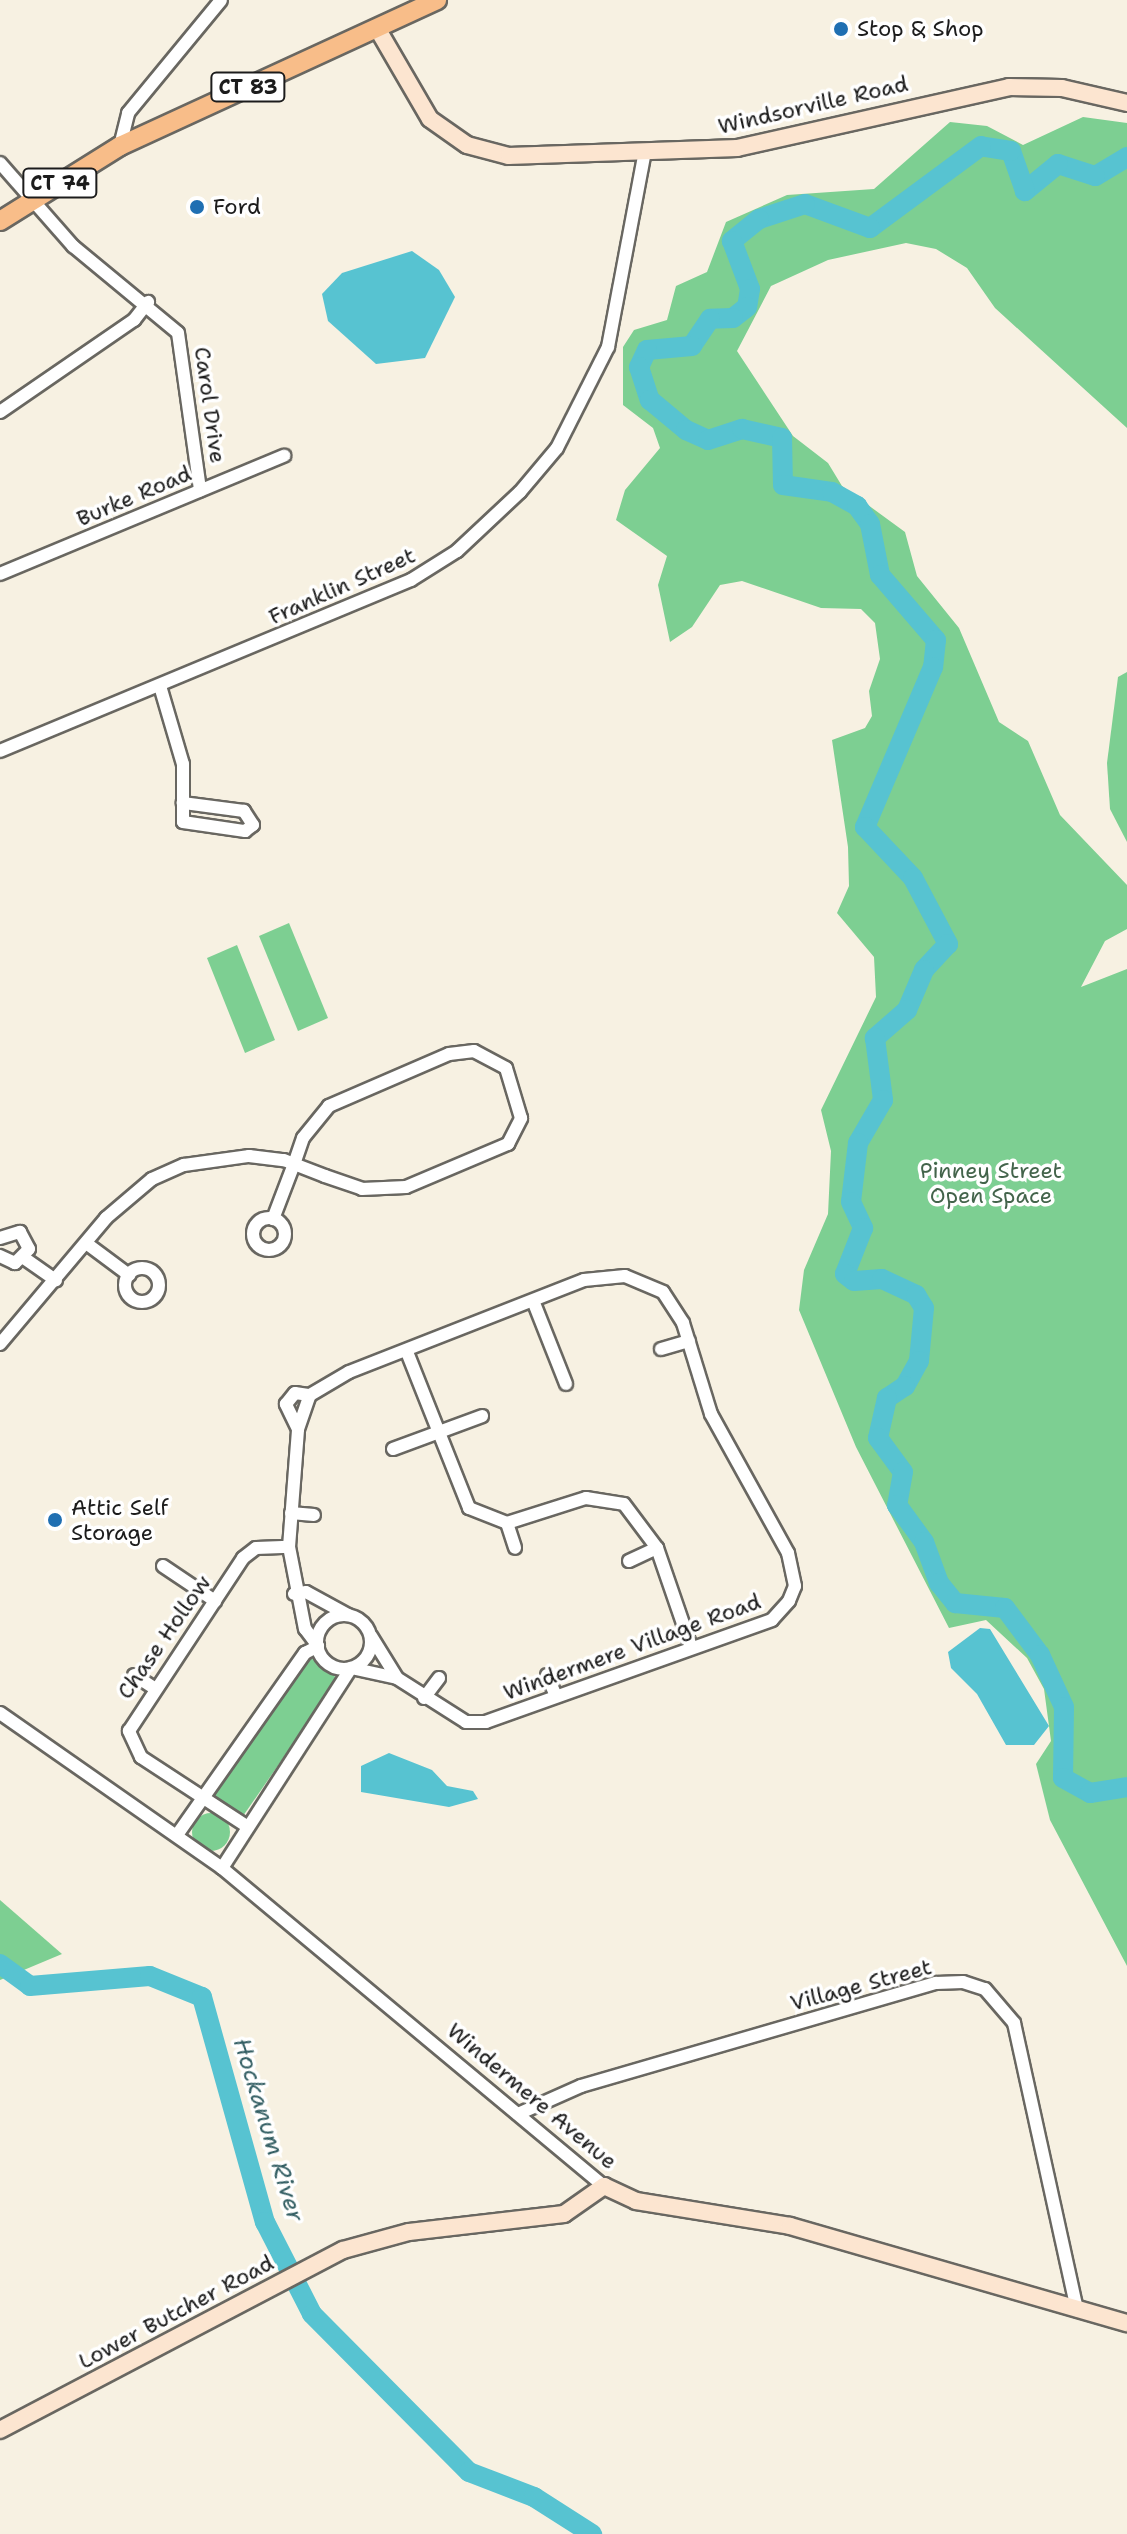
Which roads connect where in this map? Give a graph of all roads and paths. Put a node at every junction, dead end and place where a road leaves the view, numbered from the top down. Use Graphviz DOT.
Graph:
graph roads {
  1 [pos="221,0"];
  2 [pos="437,0"];
  3 [pos="377,28"];
  4 [pos="1127,103"];
  5 [pos="120,146"];
  6 [pos="644,156"];
  7 [pos="0,163"];
  8 [pos="31,200"];
  9 [pos="0,221"];
  10 [pos="148,302"];
  11 [pos="0,412"];
  12 [pos="284,456"];
  13 [pos="200,490"];
  14 [pos="0,574"];
  15 [pos="160,686"];
  16 [pos="0,751"];
  17 [pos="183,803"];
  18 [pos="294,1164"];
  19 [pos="273,1219"];
  20 [pos="0,1238"];
  21 [pos="86,1243"];
  22 [pos="0,1256"];
  23 [pos="24,1258"];
  24 [pos="129,1275"];
  25 [pos="56,1280"];
  26 [pos="534,1303"];
  27 [pos="689,1341"];
  28 [pos="0,1344"];
  29 [pos="661,1349"];
  30 [pos="407,1352"];
  31 [pos="566,1384"];
  32 [pos="482,1416"];
  33 [pos="437,1433"];
  34 [pos="393,1449"];
  35 [pos="291,1513"];
  36 [pos="314,1515"];
  37 [pos="507,1523"];
  38 [pos="289,1547"];
  39 [pos="515,1548"];
  40 [pos="657,1548"];
  41 [pos="629,1561"];
  42 [pos="163,1566"];
  43 [pos="294,1594"];
  44 [pos="215,1601"];
  45 [pos="348,1615"];
  46 [pos="371,1636"];
  47 [pos="690,1644"];
  48 [pos="318,1646"];
  49 [pos="351,1668"];
  50 [pos="134,1675"];
  51 [pos="547,1675"];
  52 [pos="397,1678"];
  53 [pos="439,1678"];
  54 [pos="154,1688"];
  55 [pos="556,1696"];
  56 [pos="424,1698"];
  57 [pos="0,1713"];
  58 [pos="203,1799"];
  59 [pos="248,1827"];
  60 [pos="177,1835"];
  61 [pos="222,1868"];
  62 [pos="518,2114"];
  63 [pos="604,2186"];
  64 [pos="1077,2310"];
  65 [pos="1127,2323"];
  66 [pos="0,2430"];
  1 -- 5 [label="street"];
  2 -- 3 [label="main road, CT 83"];
  3 -- 5 [label="main road, CT 83"];
  3 -- 6 [label="street, Windsorville Road"];
  4 -- 6 [label="street, Windsorville Road"];
  5 -- 8 [label="main road, CT 74"];
  6 -- 15 [label="street, Franklin Street"];
  7 -- 8 [label="street, Carol Drive"];
  8 -- 9 [label="main road, CT 74"];
  8 -- 10 [label="street, Carol Drive"];
  10 -- 11 [label="street"];
  10 -- 13 [label="street, Carol Drive"];
  12 -- 13 [label="street, Burke Road"];
  13 -- 14 [label="street, Burke Road"];
  15 -- 16 [label="street, Franklin Street"];
  15 -- 17 [label="street"];
  17 -- 17 [label="street"];
  18 -- 18 [label="street"];
  18 -- 19 [label="street"];
  18 -- 21 [label="street"];
  20 -- 23 [label="street"];
  21 -- 24 [label="street"];
  21 -- 25 [label="street"];
  22 -- 23 [label="street"];
  23 -- 25 [label="street"];
  25 -- 28 [label="street"];
  26 -- 27 [label="street, Windermere Village Road"];
  26 -- 30 [label="street, Windermere Village Road"];
  26 -- 31 [label="street"];
  27 -- 29 [label="street"];
  27 -- 47 [label="street, Windermere Village Road"];
  30 -- 33 [label="street"];
  30 -- 35 [label="street, Windermere Village Road"];
  32 -- 33 [label="street"];
  33 -- 34 [label="street"];
  33 -- 37 [label="street"];
  35 -- 36 [label="street"];
  35 -- 38 [label="street, Windermere Village Road"];
  37 -- 39 [label="street"];
  37 -- 40 [label="street"];
  38 -- 43 [label="street, Windermere Village Road"];
  38 -- 44 [label="street, Chase Hollow"];
  40 -- 41 [label="street"];
  40 -- 47 [label="street"];
  42 -- 44 [label="street"];
  43 -- 45 [label="street, Windermere Village Road"];
  43 -- 48 [label="street, Windermere Village Road"];
  44 -- 54 [label="street, Chase Hollow"];
  45 -- 46 [label="street, Windermere Village Road"];
  45 -- 48 [label="street"];
  46 -- 49 [label="street"];
  46 -- 52 [label="street, Windermere Village Road"];
  47 -- 55 [label="street, Windermere Village Road"];
  48 -- 49 [label="street, Windermere Village Road"];
  48 -- 58 [label="street"];
  49 -- 52 [label="street, Windermere Village Road"];
  49 -- 59 [label="street"];
  50 -- 54 [label="street"];
  51 -- 55 [label="street"];
  52 -- 56 [label="street, Windermere Village Road"];
  53 -- 56 [label="street"];
  54 -- 58 [label="street, Chase Hollow"];
  55 -- 56 [label="street, Windermere Village Road"];
  57 -- 60 [label="street, Windermere Avenue"];
  58 -- 59 [label="street, Chase Hollow"];
  58 -- 60 [label="street"];
  59 -- 61 [label="street"];
  60 -- 61 [label="street, Windermere Avenue"];
  61 -- 62 [label="street, Windermere Avenue"];
  62 -- 63 [label="street, Windermere Avenue"];
  62 -- 64 [label="street, Village Street"];
  63 -- 64 [label="street, Windermere Avenue"];
  63 -- 66 [label="street, Lower Butcher Road"];
  64 -- 65 [label="street, Windermere Avenue"];
}
